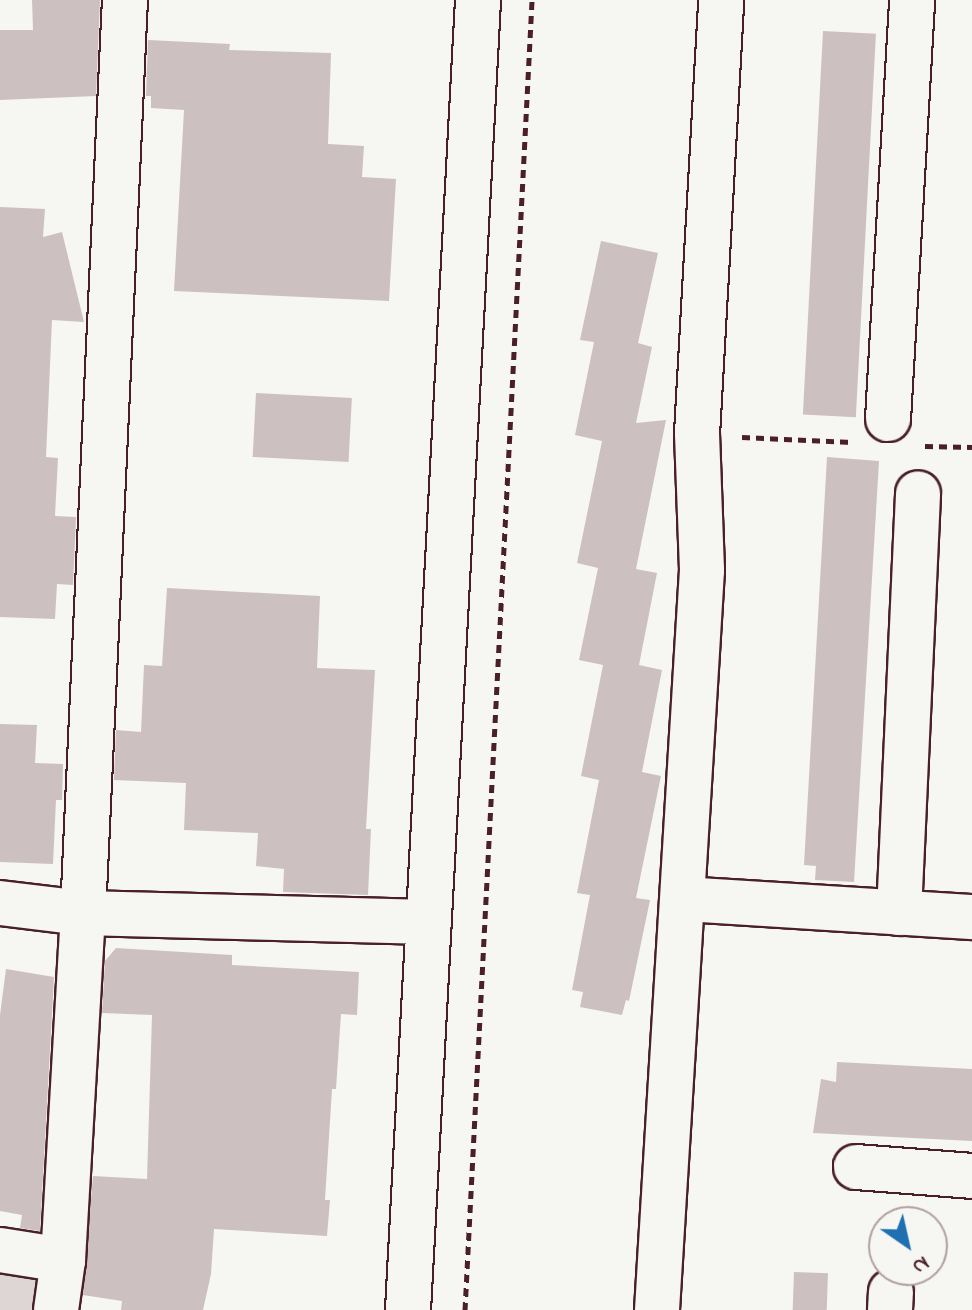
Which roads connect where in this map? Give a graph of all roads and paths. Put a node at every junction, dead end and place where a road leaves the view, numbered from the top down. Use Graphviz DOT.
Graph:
graph roads {
  1 [pos="125,0"];
  2 [pos="478,0"];
  3 [pos="532,0"];
  4 [pos="721,0"];
  5 [pos="912,0"];
  6 [pos="697,434"];
  7 [pos="888,436"];
  8 [pos="972,447"];
  9 [pos="918,493"];
  10 [pos="684,899"];
  11 [pos="0,903"];
  12 [pos="83,913"];
  13 [pos="899,913"];
  14 [pos="972,917"];
  15 [pos="429,922"];
  16 [pos="856,1167"];
  17 [pos="972,1176"];
  18 [pos="0,1250"];
  19 [pos="63,1260"];
  20 [pos="56,1310"];
  21 [pos="408,1310"];
  22 [pos="465,1310"];
  23 [pos="657,1310"];
  1 -- 12 [label="street"];
  2 -- 15 [label="street"];
  3 -- 22 [label="path"];
  4 -- 6 [label="street"];
  5 -- 7 [label="street"];
  6 -- 7 [label="path"];
  6 -- 10 [label="street"];
  7 -- 8 [label="path"];
  9 -- 13 [label="street"];
  10 -- 13 [label="street"];
  10 -- 23 [label="street"];
  11 -- 12 [label="street"];
  12 -- 15 [label="street"];
  12 -- 19 [label="street"];
  13 -- 14 [label="street"];
  15 -- 21 [label="street"];
  16 -- 17 [label="street"];
  18 -- 19 [label="street"];
  19 -- 20 [label="street"];
}
